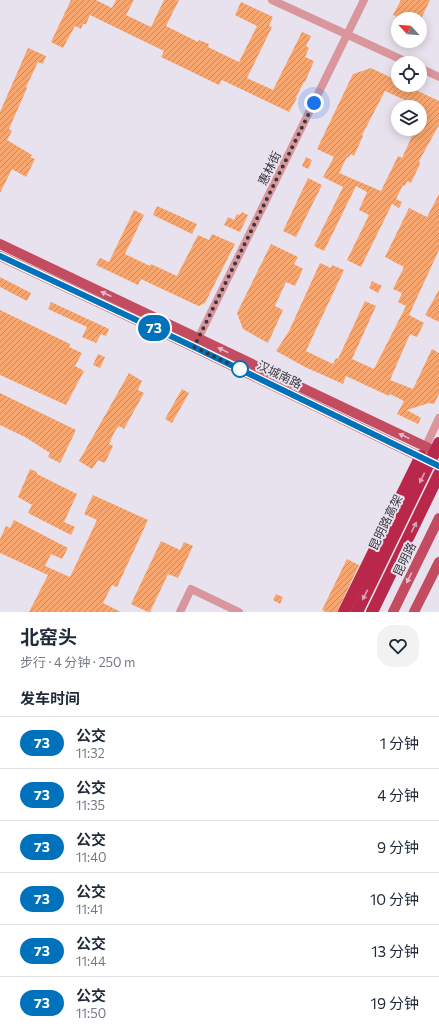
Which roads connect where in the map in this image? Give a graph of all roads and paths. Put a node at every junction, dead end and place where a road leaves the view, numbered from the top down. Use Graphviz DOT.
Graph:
graph roads {
  1 [pos="272,0"];
  2 [pos="364,0"];
  3 [pos="347,34"];
  4 [pos="394,56"];
  5 [pos="427,71"];
  6 [pos="439,77"];
  7 [pos="0,244"];
  8 [pos="0,256"];
  9 [pos="197,342"];
  10 [pos="439,418"];
  11 [pos="439,443"];
  12 [pos="423,452"];
  13 [pos="439,453"];
  14 [pos="439,466"];
  15 [pos="439,474"];
  16 [pos="439,518"];
  17 [pos="439,562"];
  18 [pos="180,612"];
  19 [pos="239,612"];
  20 [pos="344,612"];
  21 [pos="357,612"];
  22 [pos="372,612"];
  23 [pos="393,612"];
  24 [pos="414,612"];
  1 -- 3 [label="street"];
  2 -- 3 [label="street, 惠林街"];
  3 -- 4 [label="street"];
  3 -- 9 [label="street, 惠林街"];
  5 -- 6 [label="street"];
  9 -- 7 [label="main road, 汉城南路, one-way"];
  8 -- 9 [label="main road, 汉城南路"];
  9 -- 12 [label="main road, 汉城南路"];
  10 -- 12 [label="street"];
  11 -- 21 [label="highway, 昆明路高架, one-way, bridge"];
  12 -- 13 [label="main road, 汉城南路"];
  12 -- 14 [label="main road, 汉城南路"];
  12 -- 20 [label="highway"];
  22 -- 15 [label="highway, one-way"];
  16 -- 23 [label="main road, 昆明路, one-way"];
  17 -- 24 [label="main road"];
  18 -- 19 [label="street"];
}
